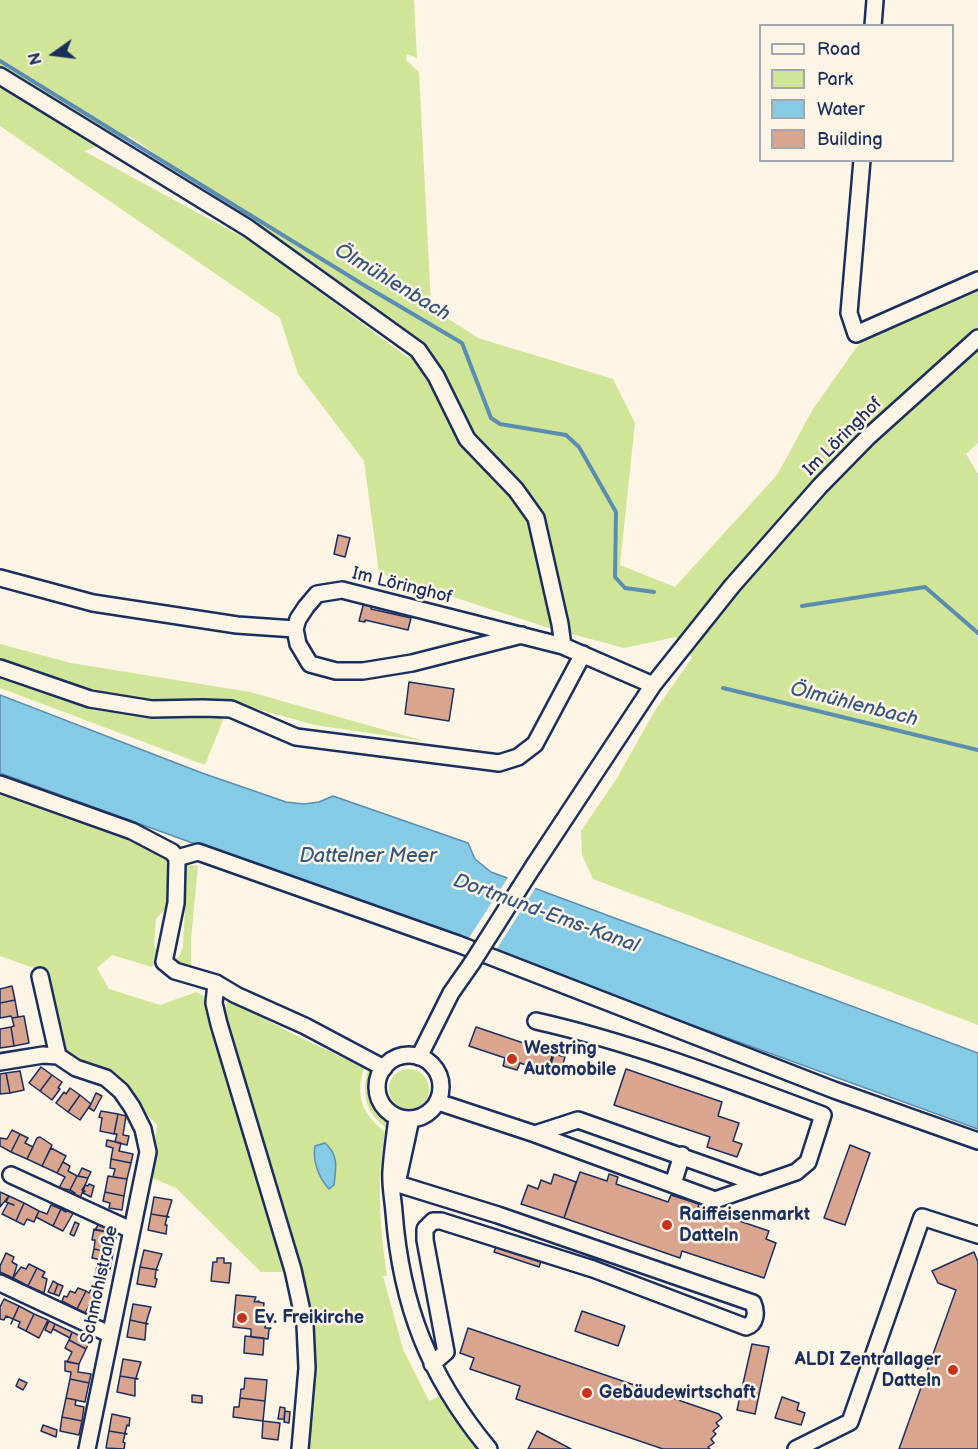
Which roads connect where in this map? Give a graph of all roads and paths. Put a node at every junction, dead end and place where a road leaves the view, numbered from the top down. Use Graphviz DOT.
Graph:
graph roads {
  1 [pos="875,0"];
  2 [pos="873,24"];
  3 [pos="0,76"];
  4 [pos="862,162"];
  5 [pos="978,280"];
  6 [pos="978,338"];
  7 [pos="0,578"];
  8 [pos="295,629"];
  9 [pos="522,634"];
  10 [pos="563,646"];
  11 [pos="583,654"];
  12 [pos="0,668"];
  13 [pos="653,685"];
  14 [pos="0,784"];
  15 [pos="177,858"];
  16 [pos="40,976"];
  17 [pos="216,982"];
  18 [pos="536,1021"];
  19 [pos="58,1056"];
  20 [pos="419,1057"];
  21 [pos="0,1062"];
  22 [pos="384,1068"];
  23 [pos="438,1102"];
  24 [pos="404,1118"];
  25 [pos="535,1134"];
  26 [pos="978,1141"];
  27 [pos="682,1155"];
  28 [pos="11,1175"];
  29 [pos="398,1184"];
  30 [pos="673,1184"];
  31 [pos="759,1184"];
  32 [pos="394,1212"];
  33 [pos="131,1230"];
  34 [pos="978,1235"];
  35 [pos="0,1283"];
  36 [pos="110,1334"];
  37 [pos="432,1364"];
  38 [pos="87,1449"];
  39 [pos="300,1449"];
  40 [pos="489,1449"];
  41 [pos="796,1449"];
  1 -- 2 [label="street"];
  3 -- 10 [label="street"];
  4 -- 5 [label="street"];
  6 -- 13 [label="street, Im Löringhof"];
  7 -- 8 [label="street"];
  8 -- 9 [label="street, Im Löringhof"];
  8 -- 9 [label="street"];
  9 -- 10 [label="street, Im Löringhof"];
  10 -- 11 [label="street, Im Löringhof"];
  11 -- 12 [label="street"];
  11 -- 13 [label="street, Im Löringhof"];
  13 -- 20 [label="street, Im Löringhof, bridge"];
  14 -- 15 [label="street"];
  15 -- 17 [label="street"];
  15 -- 26 [label="street"];
  16 -- 19 [label="street"];
  17 -- 22 [label="street"];
  17 -- 39 [label="street"];
  18 -- 31 [label="street"];
  19 -- 21 [label="street"];
  19 -- 33 [label="street, Schmohlstraße"];
  20 -- 22 [label="street"];
  20 -- 23 [label="street"];
  22 -- 24 [label="street"];
  23 -- 24 [label="street"];
  23 -- 25 [label="street"];
  24 -- 29 [label="street"];
  24 -- 32 [label="street"];
  25 -- 27 [label="street"];
  25 -- 30 [label="street"];
  27 -- 30 [label="street"];
  27 -- 31 [label="street"];
  28 -- 33 [label="street"];
  29 -- 32 [label="street"];
  29 -- 37 [label="street"];
  30 -- 31 [label="street"];
  32 -- 37 [label="street"];
  33 -- 36 [label="street, Schmohlstraße"];
  34 -- 41 [label="street"];
  35 -- 36 [label="street"];
  36 -- 38 [label="street, Schmohlstraße"];
  37 -- 40 [label="street"];
}
